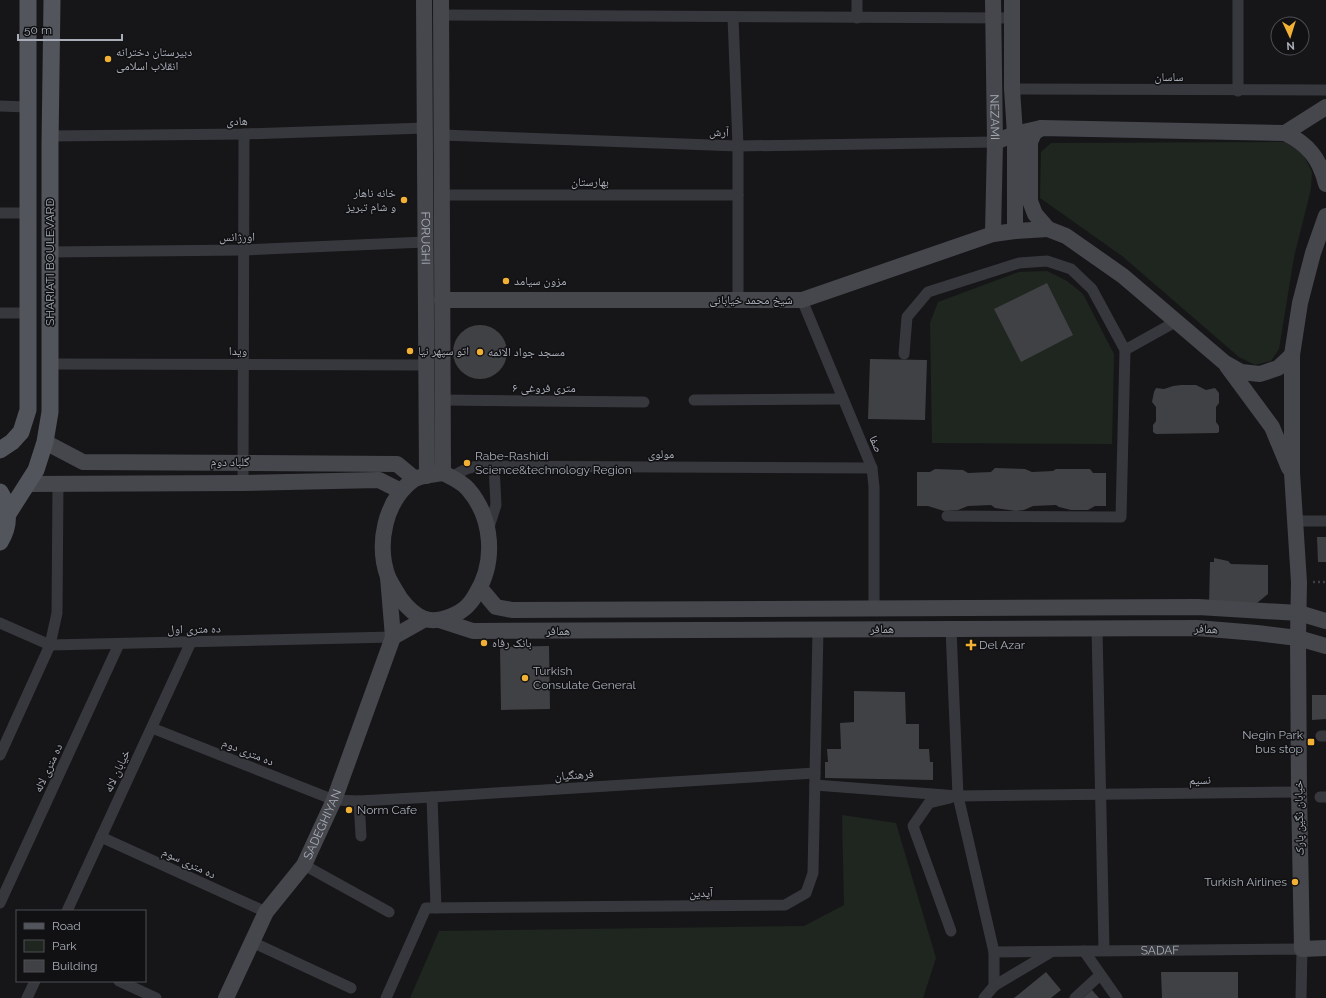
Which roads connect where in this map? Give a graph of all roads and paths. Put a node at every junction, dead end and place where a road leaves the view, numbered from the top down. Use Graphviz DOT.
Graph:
graph roads {
  1 [pos="28,0"];
  2 [pos="52,0"];
  3 [pos="424,0"];
  4 [pos="857,0"];
  5 [pos="993,0"];
  6 [pos="1012,0"];
  7 [pos="1238,0"];
  8 [pos="441,7"];
  9 [pos="733,17"];
  10 [pos="857,18"];
  11 [pos="1012,18"];
  12 [pos="993,19"];
  13 [pos="1012,89"];
  14 [pos="1326,90"];
  15 [pos="1238,91"];
  16 [pos="0,106"];
  17 [pos="1326,106"];
  18 [pos="28,107"];
  19 [pos="425,128"];
  20 [pos="1041,128"];
  21 [pos="1286,133"];
  22 [pos="244,134"];
  23 [pos="1015,134"];
  24 [pos="442,135"];
  25 [pos="50,141"];
  26 [pos="995,142"];
  27 [pos="28,145"];
  28 [pos="738,146"];
  29 [pos="1326,184"];
  30 [pos="442,195"];
  31 [pos="738,195"];
  32 [pos="0,213"];
  33 [pos="28,213"];
  34 [pos="1326,216"];
  35 [pos="1048,229"];
  36 [pos="1015,231"];
  37 [pos="993,234"];
  38 [pos="425,242"];
  39 [pos="244,250"];
  40 [pos="50,252"];
  41 [pos="442,300"];
  42 [pos="738,300"];
  43 [pos="802,300"];
  44 [pos="0,313"];
  45 [pos="28,313"];
  46 [pos="1176,320"];
  47 [pos="1125,350"];
  48 [pos="904,354"];
  49 [pos="1292,355"];
  50 [pos="1225,363"];
  51 [pos="51,364"];
  52 [pos="243,364"];
  53 [pos="426,365"];
  54 [pos="842,398"];
  55 [pos="443,400"];
  56 [pos="694,400"];
  57 [pos="644,402"];
  58 [pos="45,442"];
  59 [pos="0,450"];
  60 [pos="243,462"];
  61 [pos="141,463"];
  62 [pos="494,466"];
  63 [pos="872,468"];
  64 [pos="1292,473"];
  65 [pos="448,475"];
  66 [pos="421,477"];
  67 [pos="243,483"];
  68 [pos="27,484"];
  69 [pos="58,484"];
  70 [pos="141,484"];
  71 [pos="401,491"];
  72 [pos="0,492"];
  73 [pos="8,514"];
  74 [pos="947,516"];
  75 [pos="1295,521"];
  76 [pos="1326,521"];
  77 [pos="488,531"];
  78 [pos="0,542"];
  79 [pos="388,577"];
  80 [pos="480,588"];
  81 [pos="1097,608"];
  82 [pos="874,609"];
  83 [pos="609,610"];
  84 [pos="1299,613"];
  85 [pos="432,619"];
  86 [pos="1326,621"];
  87 [pos="0,623"];
  88 [pos="1097,628"];
  89 [pos="951,629"];
  90 [pos="818,630"];
  91 [pos="610,631"];
  92 [pos="393,638"];
  93 [pos="1298,638"];
  94 [pos="191,642"];
  95 [pos="119,644"];
  96 [pos="50,646"];
  97 [pos="1326,646"];
  98 [pos="152,728"];
  99 [pos="0,755"];
  100 [pos="815,773"];
  101 [pos="815,785"];
  102 [pos="1299,792"];
  103 [pos="1101,794"];
  104 [pos="958,796"];
  105 [pos="432,797"];
  106 [pos="334,800"];
  107 [pos="360,801"];
  108 [pos="361,836"];
  109 [pos="101,837"];
  110 [pos="304,865"];
  111 [pos="0,903"];
  112 [pos="436,908"];
  113 [pos="67,910"];
  114 [pos="266,912"];
  115 [pos="389,912"];
  116 [pos="951,932"];
  117 [pos="252,942"];
  118 [pos="1326,948"];
  119 [pos="1302,949"];
  120 [pos="1104,950"];
  121 [pos="1084,951"];
  122 [pos="994,952"];
  123 [pos="1052,952"];
  124 [pos="1100,975"];
  125 [pos="35,982"];
  126 [pos="121,982"];
  127 [pos="994,986"];
  128 [pos="351,988"];
  129 [pos="27,998"];
  130 [pos="156,998"];
  131 [pos="226,998"];
  132 [pos="386,998"];
  133 [pos="984,998"];
  134 [pos="1075,998"];
  135 [pos="1117,998"];
  136 [pos="1301,998"];
  1 -- 18 [label="main road, SHARIATI BOULEVARD"];
  2 -- 25 [label="main road, SHARIATI BOULEVARD"];
  3 -- 19 [label="main road, FORUGHI"];
  4 -- 10 [label="street"];
  5 -- 12 [label="main road, NEZAMI"];
  6 -- 11 [label="main road, NEZAMI"];
  7 -- 15 [label="street"];
  8 -- 9 [label="street"];
  8 -- 24 [label="main road, FORUGHI"];
  9 -- 10 [label="street"];
  9 -- 28 [label="street"];
  10 -- 12 [label="street"];
  11 -- 12 [label="street"];
  11 -- 13 [label="main road, NEZAMI"];
  12 -- 26 [label="main road, NEZAMI"];
  13 -- 15 [label="street, ساسان"];
  13 -- 23 [label="main road, NEZAMI"];
  14 -- 15 [label="street, ساسان"];
  16 -- 18 [label="street"];
  17 -- 21 [label="main road"];
  18 -- 27 [label="main road, SHARIATI BOULEVARD"];
  19 -- 22 [label="street, هادی"];
  19 -- 38 [label="main road, FORUGHI"];
  20 -- 21 [label="main road"];
  20 -- 23 [label="main road"];
  20 -- 35 [label="main road"];
  21 -- 29 [label="main road"];
  22 -- 25 [label="street, هادی"];
  22 -- 39 [label="street"];
  23 -- 26 [label="main road"];
  23 -- 36 [label="main road, NEZAMI"];
  24 -- 28 [label="street, آرش"];
  24 -- 30 [label="main road, FORUGHI"];
  25 -- 27 [label="main road"];
  25 -- 40 [label="main road, SHARIATI BOULEVARD"];
  26 -- 28 [label="street, آرش"];
  26 -- 37 [label="main road, NEZAMI"];
  27 -- 33 [label="main road, SHARIATI BOULEVARD"];
  28 -- 31 [label="street"];
  30 -- 31 [label="street, بهارستان"];
  30 -- 41 [label="main road, FORUGHI"];
  31 -- 42 [label="street"];
  32 -- 33 [label="street"];
  33 -- 45 [label="main road, SHARIATI BOULEVARD"];
  34 -- 49 [label="main road, خیابان نگین پارک"];
  35 -- 36 [label="main road, شیخ محمد خیابانی"];
  35 -- 46 [label="main road"];
  36 -- 37 [label="main road, شیخ محمد خیابانی"];
  37 -- 43 [label="main road, شیخ محمد خیابانی"];
  38 -- 39 [label="street, اورژانس"];
  38 -- 53 [label="main road, FORUGHI"];
  39 -- 40 [label="street, اورژانس"];
  39 -- 52 [label="street"];
  40 -- 51 [label="main road, SHARIATI BOULEVARD"];
  41 -- 42 [label="main road, شیخ محمد خیابانی"];
  41 -- 55 [label="main road, FORUGHI"];
  42 -- 43 [label="main road, شیخ محمد خیابانی"];
  43 -- 54 [label="street, صفا"];
  44 -- 45 [label="street"];
  45 -- 59 [label="main road, SHARIATI BOULEVARD"];
  46 -- 47 [label="street"];
  46 -- 50 [label="main road"];
  47 -- 48 [label="street"];
  47 -- 74 [label="street"];
  49 -- 50 [label="main road"];
  49 -- 64 [label="main road, خیابان نگین پارک"];
  50 -- 64 [label="main road"];
  51 -- 52 [label="street, ویدا"];
  51 -- 58 [label="main road, SHARIATI BOULEVARD"];
  52 -- 53 [label="street, ویدا"];
  52 -- 60 [label="street"];
  53 -- 66 [label="main road, FORUGHI"];
  54 -- 56 [label="street"];
  54 -- 63 [label="street, صفا"];
  55 -- 57 [label="street, ۶ متری فروغی"];
  55 -- 65 [label="main road, FORUGHI"];
  58 -- 61 [label="main road, گلباد دوم"];
  58 -- 68 [label="main road, SHARIATI BOULEVARD"];
  60 -- 61 [label="main road, گلباد دوم"];
  60 -- 66 [label="main road, گلباد دوم"];
  60 -- 67 [label="street"];
  61 -- 70 [label="main road"];
  62 -- 63 [label="street, مولوی"];
  62 -- 65 [label="street, مولوی"];
  62 -- 77 [label="street"];
  63 -- 82 [label="street, صفا"];
  64 -- 75 [label="main road, خیابان نگین پارک"];
  65 -- 66 [label="main road"];
  65 -- 77 [label="main road"];
  66 -- 71 [label="main road"];
  67 -- 70 [label="main road, گلباد دوم"];
  67 -- 71 [label="main road, گلباد دوم"];
  68 -- 69 [label="main road, گلباد دوم"];
  68 -- 73 [label="main road, SHARIATI BOULEVARD"];
  69 -- 70 [label="main road, گلباد دوم"];
  69 -- 96 [label="street"];
  71 -- 79 [label="main road"];
  72 -- 73 [label="main road"];
  73 -- 78 [label="main road"];
  75 -- 76 [label="street"];
  75 -- 84 [label="main road, خیابان نگین پارک"];
  77 -- 80 [label="main road"];
  79 -- 85 [label="main road"];
  79 -- 92 [label="main road"];
  80 -- 83 [label="main road, همافر"];
  80 -- 85 [label="main road"];
  81 -- 82 [label="main road, همافر"];
  81 -- 84 [label="main road, همافر"];
  81 -- 88 [label="main road"];
  82 -- 83 [label="main road, همافر"];
  83 -- 91 [label="main road"];
  84 -- 86 [label="main road, همافر"];
  84 -- 93 [label="main road, خیابان نگین پارک"];
  85 -- 91 [label="main road, همافر"];
  85 -- 92 [label="main road"];
  87 -- 96 [label="street, ده متری اول"];
  88 -- 89 [label="main road, همافر"];
  88 -- 93 [label="main road, همافر"];
  88 -- 103 [label="street"];
  89 -- 90 [label="main road, همافر"];
  89 -- 104 [label="street"];
  90 -- 91 [label="main road, همافر"];
  90 -- 100 [label="street, آیدین"];
  92 -- 94 [label="street, ده متری اول"];
  92 -- 106 [label="main road, SADEGHIYAN"];
  93 -- 97 [label="main road, همافر"];
  93 -- 102 [label="main road, خیابان نگین پارک"];
  94 -- 95 [label="street, ده متری اول"];
  94 -- 98 [label="street, خیابان لاله"];
  95 -- 96 [label="street, ده متری اول"];
  95 -- 111 [label="street, ده متری لاله"];
  96 -- 99 [label="street"];
  98 -- 106 [label="street, ده متری دوم"];
  98 -- 109 [label="street, خیابان لاله"];
  100 -- 101 [label="street, آیدین"];
  100 -- 105 [label="street, فرهنگیان"];
  101 -- 104 [label="street"];
  101 -- 112 [label="street, آیدین"];
  102 -- 103 [label="street, نسیم"];
  102 -- 119 [label="main road, خیابان نگین پارک"];
  103 -- 104 [label="street, نسیم"];
  103 -- 120 [label="street"];
  104 -- 116 [label="street"];
  104 -- 122 [label="street"];
  105 -- 107 [label="street, فرهنگیان"];
  105 -- 112 [label="street"];
  106 -- 107 [label="street, فرهنگیان"];
  106 -- 110 [label="main road, SADEGHIYAN"];
  107 -- 108 [label="street"];
  109 -- 113 [label="street, خیابان لاله"];
  109 -- 114 [label="street, ده متری سوم"];
  110 -- 114 [label="main road, SADEGHIYAN"];
  110 -- 115 [label="street"];
  112 -- 132 [label="street"];
  114 -- 117 [label="main road, SADEGHIYAN"];
  117 -- 128 [label="street"];
  117 -- 131 [label="main road, SADEGHIYAN"];
  118 -- 119 [label="main road, SADAF"];
  119 -- 120 [label="street, SADAF"];
  119 -- 136 [label="street, خیابان نگین پارک"];
  120 -- 121 [label="street, SADAF"];
  121 -- 123 [label="street, SADAF"];
  121 -- 124 [label="street"];
  122 -- 123 [label="street, SADAF"];
  122 -- 127 [label="street"];
  123 -- 127 [label="street"];
  124 -- 134 [label="street"];
  124 -- 135 [label="street"];
  125 -- 129 [label="street"];
  126 -- 130 [label="street"];
  127 -- 133 [label="street"];
}
